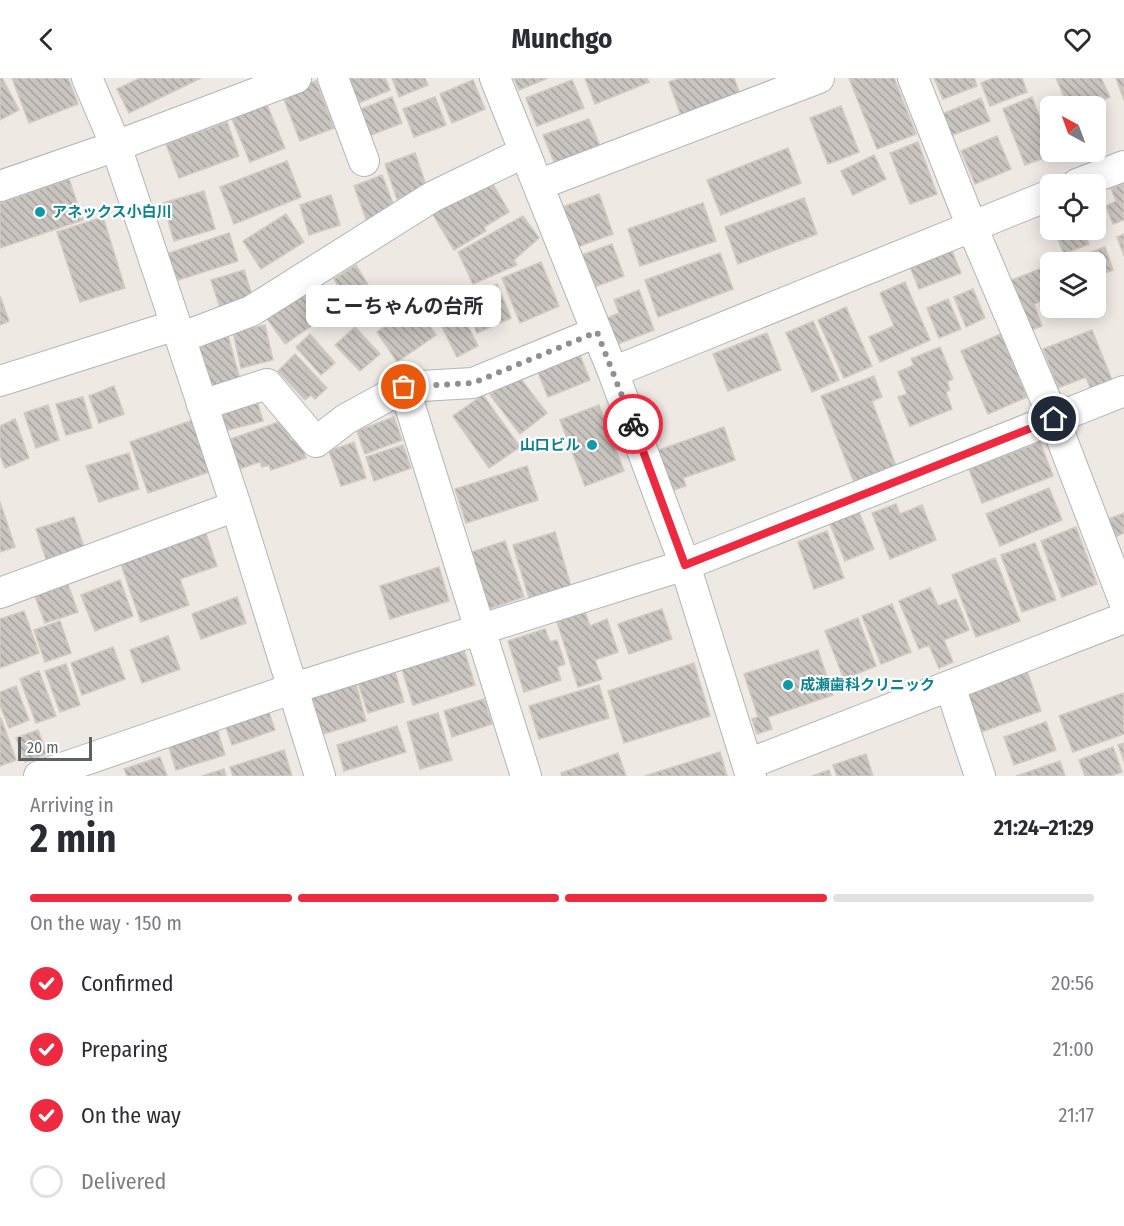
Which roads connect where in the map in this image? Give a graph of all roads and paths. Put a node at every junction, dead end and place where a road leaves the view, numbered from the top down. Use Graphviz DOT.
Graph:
graph roads {
  1 [pos="87,78"];
  2 [pos="296,78"];
  3 [pos="333,78"];
  4 [pos="495,78"];
  5 [pos="819,78"];
  6 [pos="913,78"];
  7 [pos="116,147"];
  8 [pos="525,152"];
  9 [pos="364,161"];
  10 [pos="1124,166"];
  11 [pos="1103,174"];
  12 [pos="537,185"];
  13 [pos="0,186"];
  14 [pos="1040,199"];
  15 [pos="972,227"];
  16 [pos="178,331"];
  17 [pos="597,332"];
  18 [pos="613,372"];
  19 [pos="0,381"];
  20 [pos="404,387"];
  21 [pos="1124,392"];
  22 [pos="202,405"];
  23 [pos="1054,419"];
  24 [pos="236,506"];
  25 [pos="685,565"];
  26 [pos="0,593"];
  27 [pos="1124,601"];
  28 [pos="1124,618"];
  29 [pos="480,629"];
  30 [pos="950,686"];
  31 [pos="294,688"];
  32 [pos="749,770"];
  33 [pos="39,776"];
  34 [pos="320,776"];
  35 [pos="526,776"];
  36 [pos="980,776"];
  1 -- 7 [label="street"];
  2 -- 7 [label="street"];
  3 -- 9 [label="street"];
  4 -- 8 [label="street"];
  5 -- 12 [label="street"];
  6 -- 15 [label="street"];
  7 -- 13 [label="street"];
  7 -- 16 [label="street"];
  8 -- 12 [label="street"];
  8 -- 16 [label="street"];
  10 -- 11 [label="street"];
  12 -- 17 [label="street"];
  14 -- 15 [label="street"];
  15 -- 18 [label="street"];
  15 -- 23 [label="street"];
  16 -- 19 [label="street"];
  16 -- 22 [label="street"];
  17 -- 18 [label="street"];
  17 -- 20 [label="street"];
  18 -- 25 [label="street"];
  20 -- 22 [label="street"];
  20 -- 29 [label="street"];
  21 -- 23 [label="street"];
  22 -- 24 [label="street"];
  23 -- 25 [label="street"];
  23 -- 27 [label="street"];
  24 -- 26 [label="street"];
  24 -- 31 [label="street"];
  25 -- 29 [label="street"];
  25 -- 32 [label="street"];
  28 -- 30 [label="street"];
  29 -- 31 [label="street"];
  29 -- 35 [label="street"];
  30 -- 32 [label="street"];
  30 -- 36 [label="street"];
  31 -- 33 [label="street"];
  31 -- 34 [label="street"];
}
